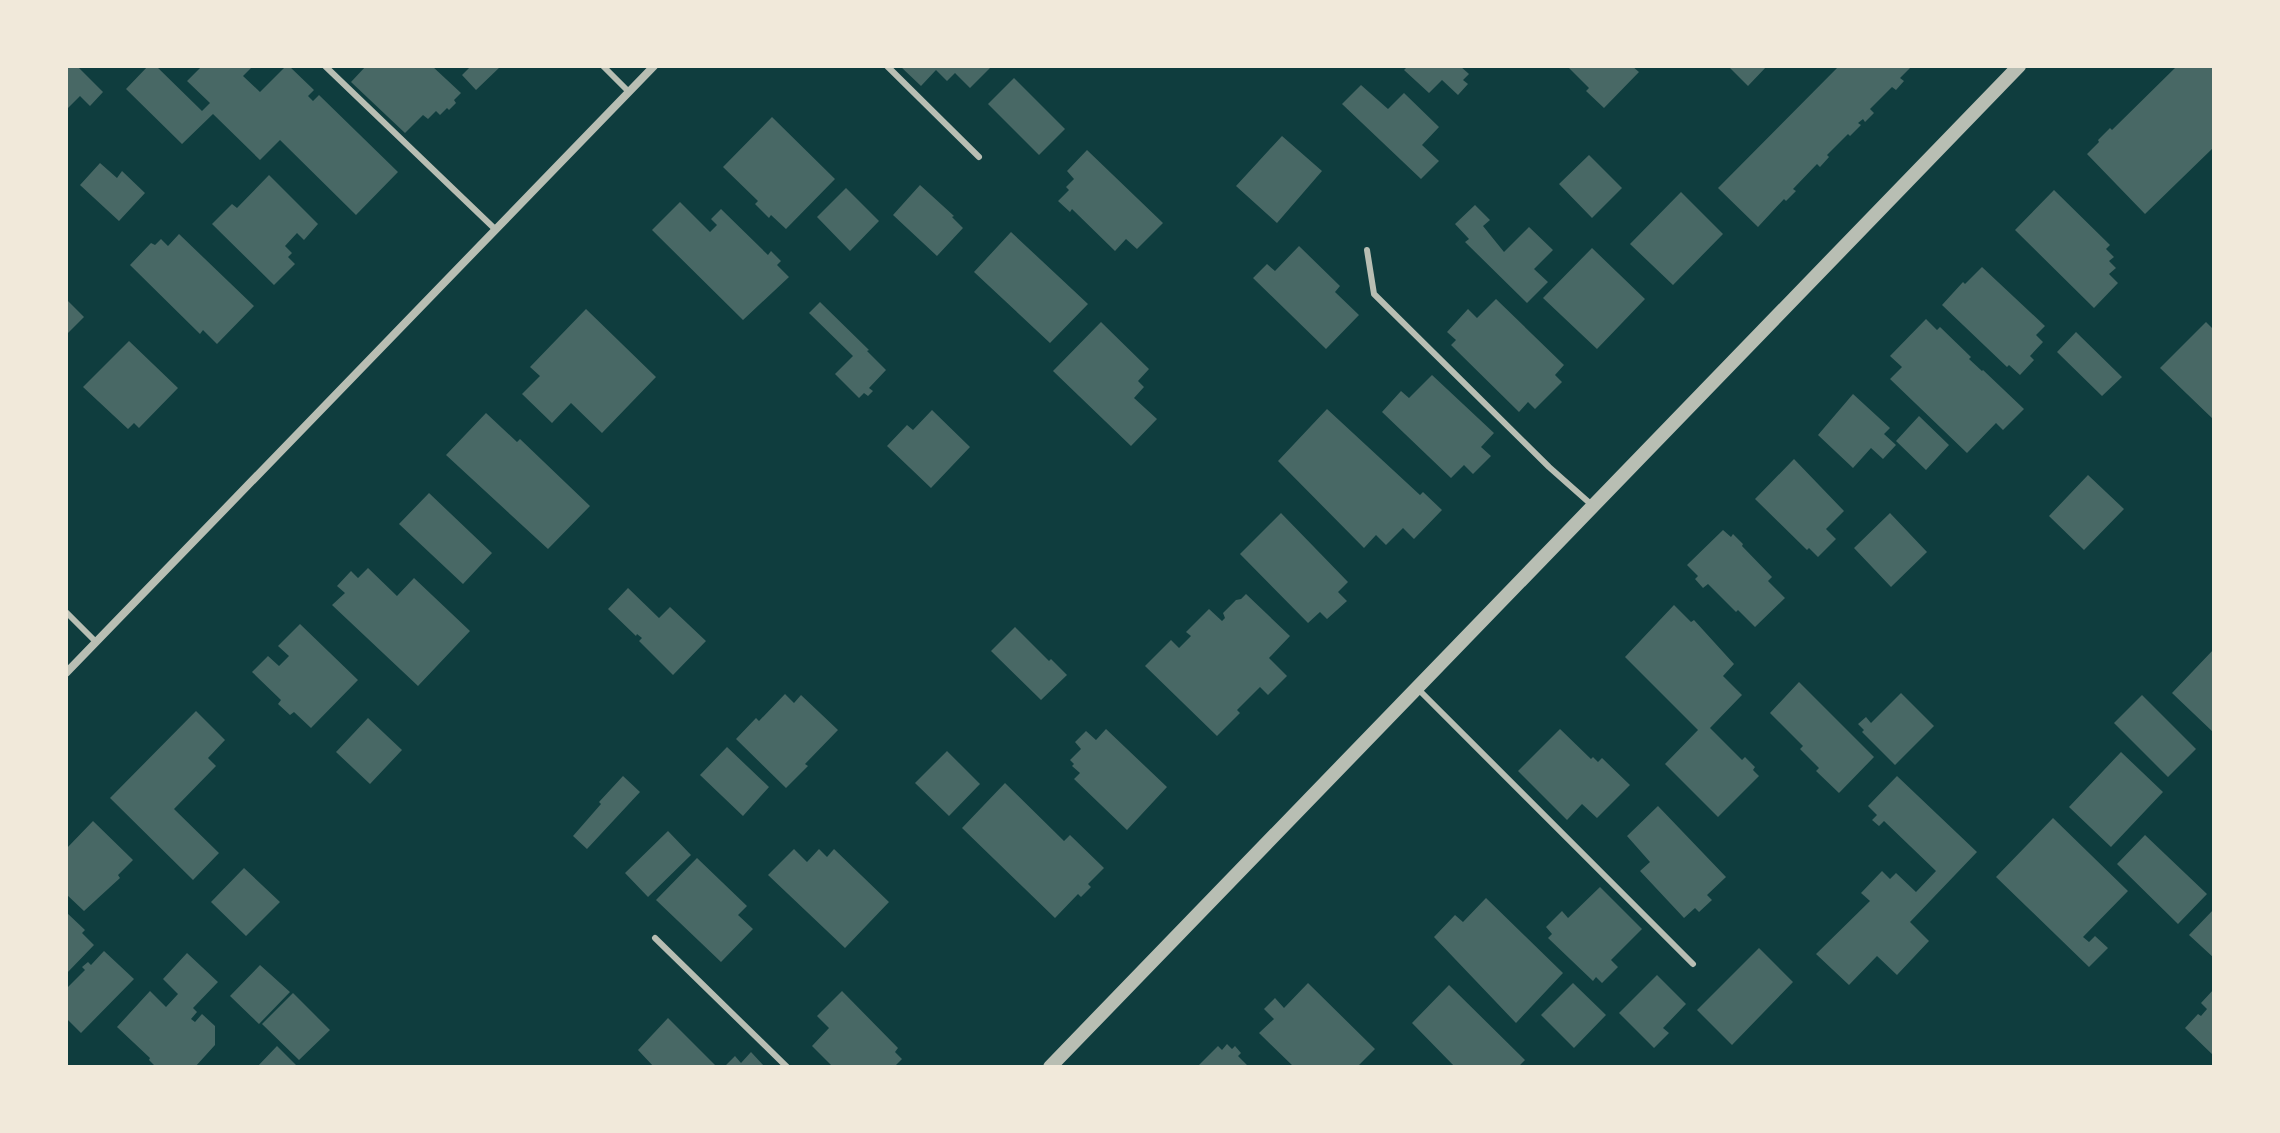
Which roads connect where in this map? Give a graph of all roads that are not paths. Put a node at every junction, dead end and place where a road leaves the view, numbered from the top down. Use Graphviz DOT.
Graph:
graph roads {
  1 [pos="325,66"];
  2 [pos="603,66"];
  3 [pos="654,66"];
  4 [pos="887,66"];
  5 [pos="2019,66"];
  6 [pos="629,92"];
  7 [pos="979,157"];
  8 [pos="496,230"];
  9 [pos="1367,250"];
  10 [pos="1593,506"];
  11 [pos="66,612"];
  12 [pos="96,642"];
  13 [pos="66,673"];
  14 [pos="1417,688"];
  15 [pos="655,938"];
  16 [pos="1693,964"];
  17 [pos="787,1067"];
  18 [pos="1050,1067"];
  1 -- 8 [label="lane"];
  2 -- 6 [label="lane"];
  3 -- 6 [label="street"];
  4 -- 7 [label="lane"];
  5 -- 10 [label="street"];
  6 -- 8 [label="street"];
  8 -- 12 [label="street"];
  9 -- 10 [label="lane"];
  10 -- 14 [label="street"];
  11 -- 12 [label="lane"];
  12 -- 13 [label="street"];
  14 -- 16 [label="lane"];
  14 -- 18 [label="street"];
  15 -- 17 [label="lane"];
}
